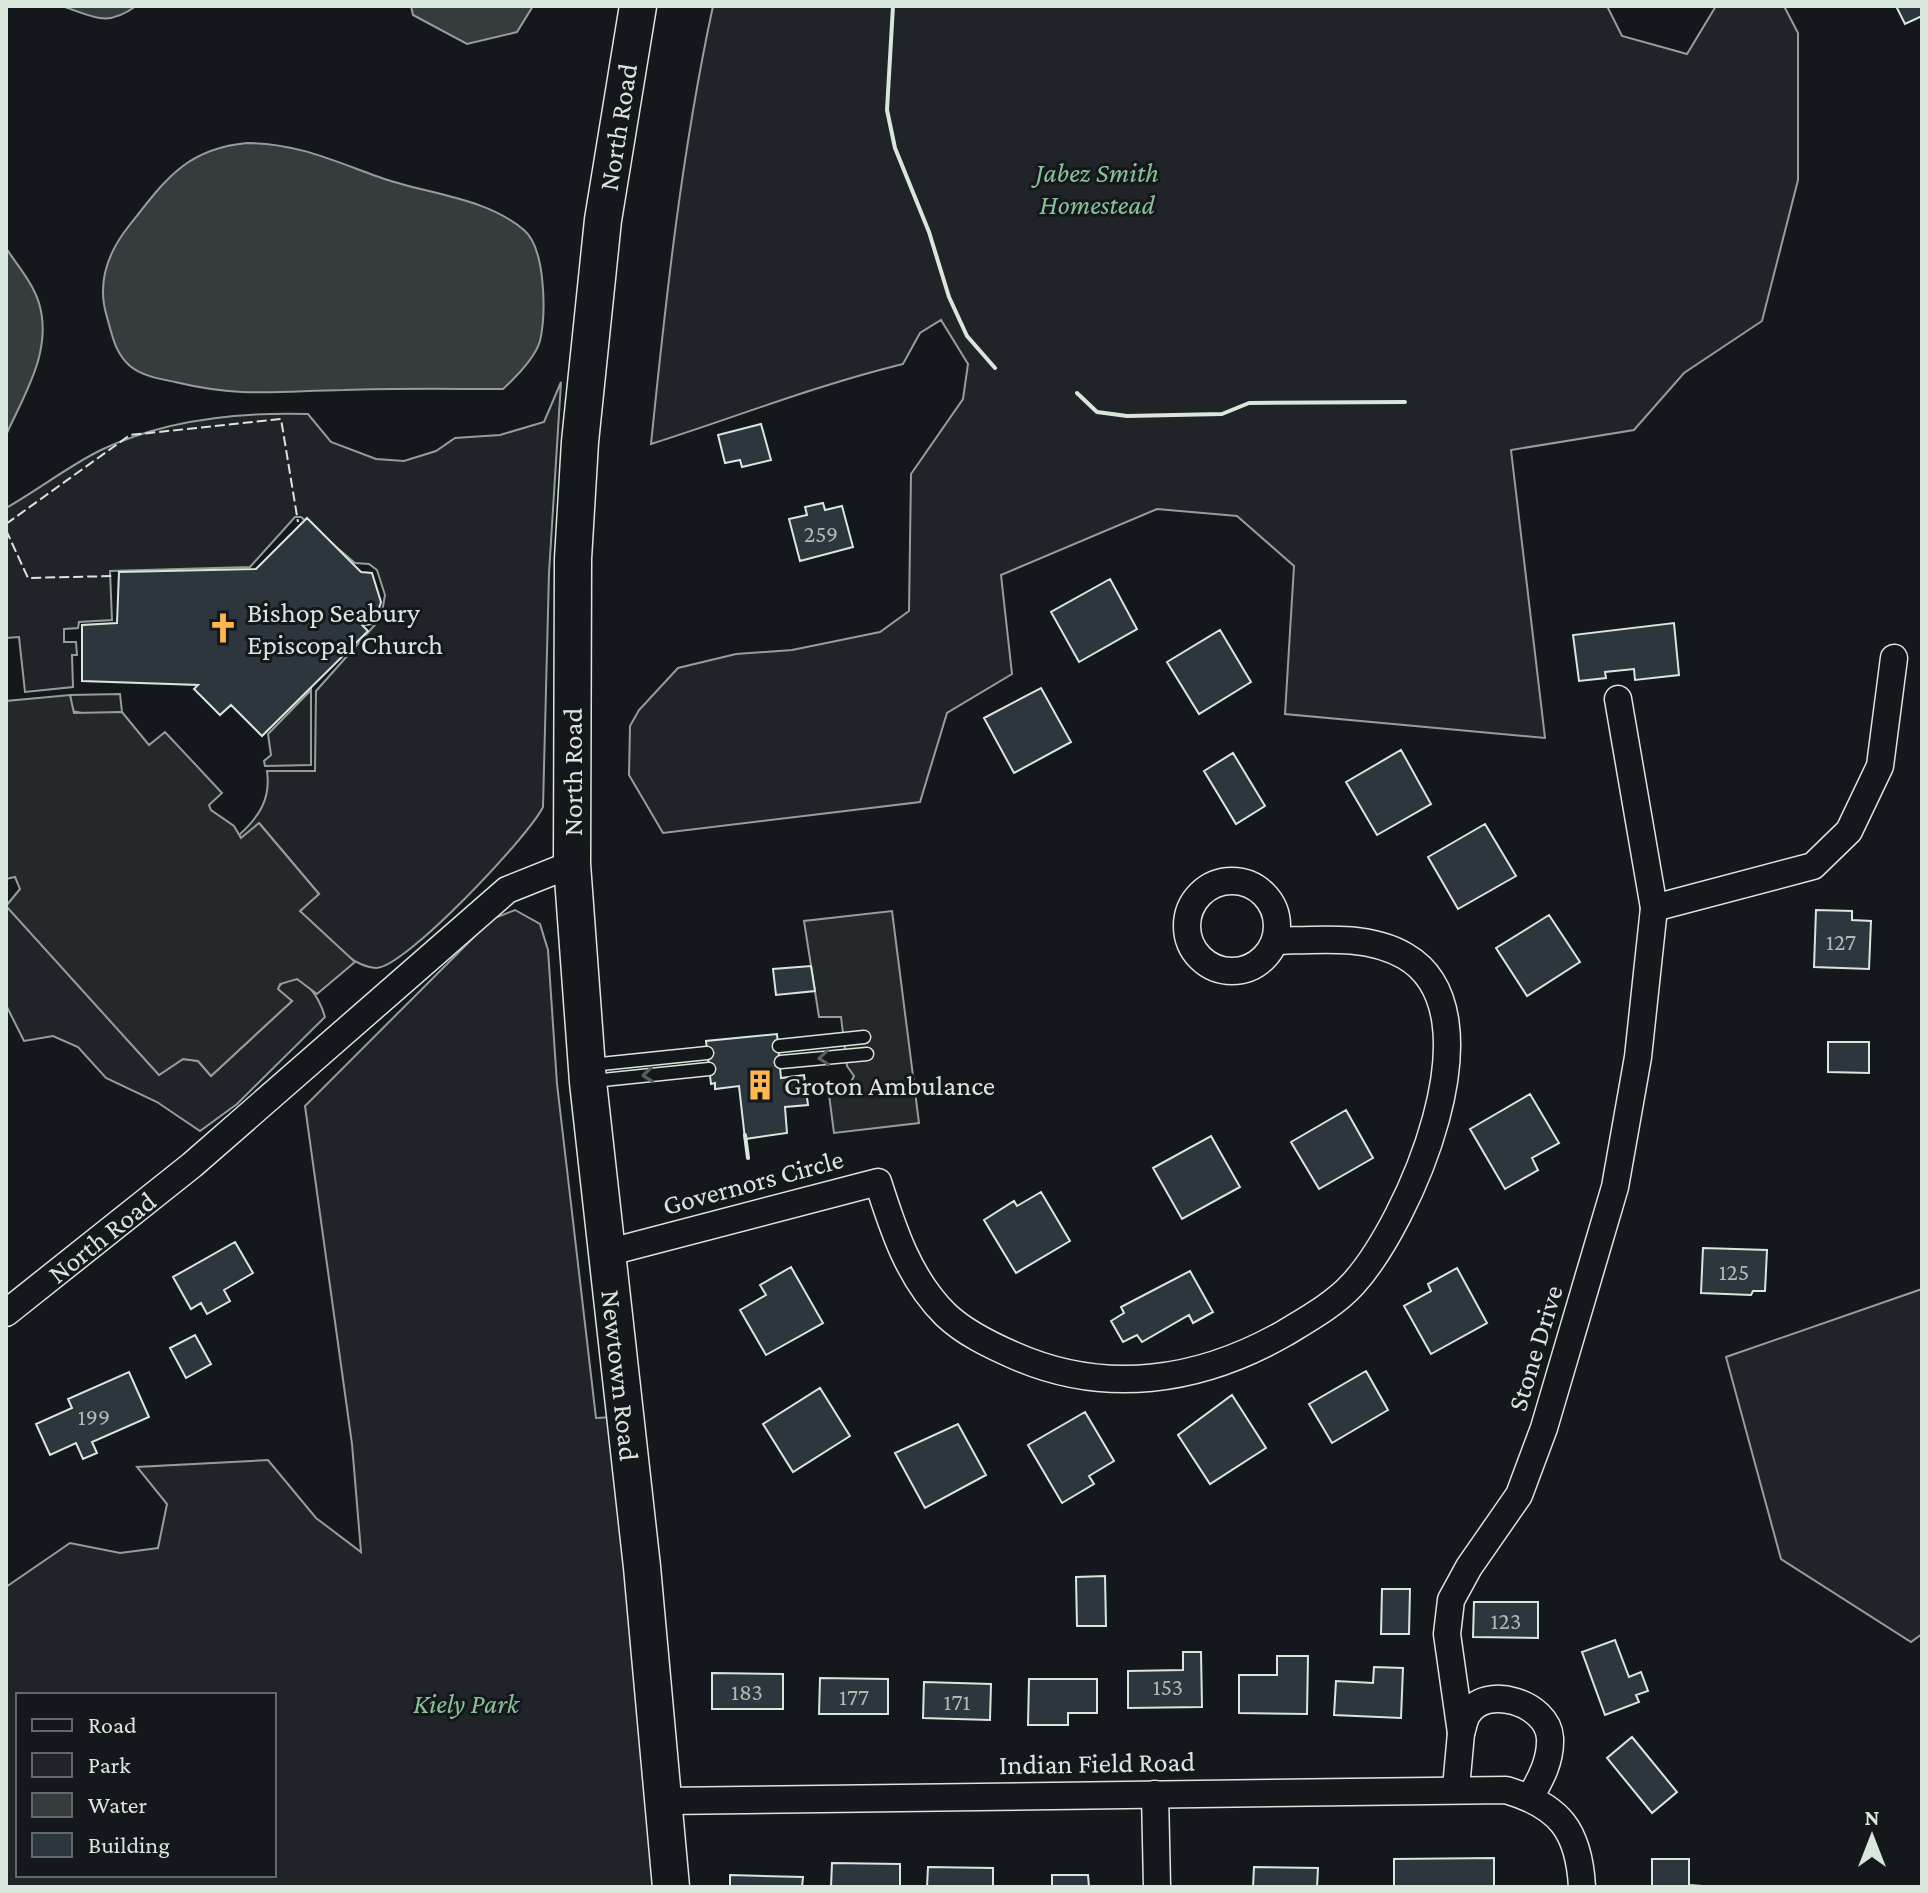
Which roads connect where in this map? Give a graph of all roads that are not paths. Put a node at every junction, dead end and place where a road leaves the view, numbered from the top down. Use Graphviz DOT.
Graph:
graph roads {
  1 [pos="638,6"];
  2 [pos="1894,658"];
  3 [pos="1618,699"];
  4 [pos="572,864"];
  5 [pos="1654,908"];
  6 [pos="1275,941"];
  7 [pos="864,1037"];
  8 [pos="779,1046"];
  9 [pos="707,1053"];
  10 [pos="867,1054"];
  11 [pos="781,1062"];
  12 [pos="709,1069"];
  13 [pos="587,1073"];
  14 [pos="606,1253"];
  15 [pos="6,1313"];
  16 [pos="1461,1733"];
  17 [pos="1456,1788"];
  18 [pos="1155,1794"];
  19 [pos="1530,1797"];
  20 [pos="665,1801"];
  21 [pos="671,1887"];
  22 [pos="1157,1887"];
  23 [pos="1582,1887"];
  1 -- 4 [label="main road, North Road"];
  2 -- 5 [label="street"];
  3 -- 5 [label="street, Stone Drive"];
  4 -- 13 [label="main road, Newtown Road"];
  4 -- 15 [label="street, North Road"];
  5 -- 16 [label="street, Stone Drive"];
  6 -- 14 [label="street, Governors Circle"];
  7 -- 8 [label="lane"];
  9 -- 13 [label="lane"];
  10 -- 11 [label="lane, one-way"];
  12 -- 13 [label="lane, one-way"];
  13 -- 14 [label="main road, Newtown Road"];
  14 -- 20 [label="main road, Newtown Road"];
  16 -- 17 [label="street, Stone Drive"];
  16 -- 19 [label="street"];
  17 -- 18 [label="street, Indian Field Road"];
  17 -- 19 [label="street, Indian Field Road"];
  18 -- 20 [label="street, Indian Field Road"];
  18 -- 22 [label="street"];
  19 -- 23 [label="street, Indian Field Road"];
  20 -- 21 [label="main road, Newtown Road"];
}
